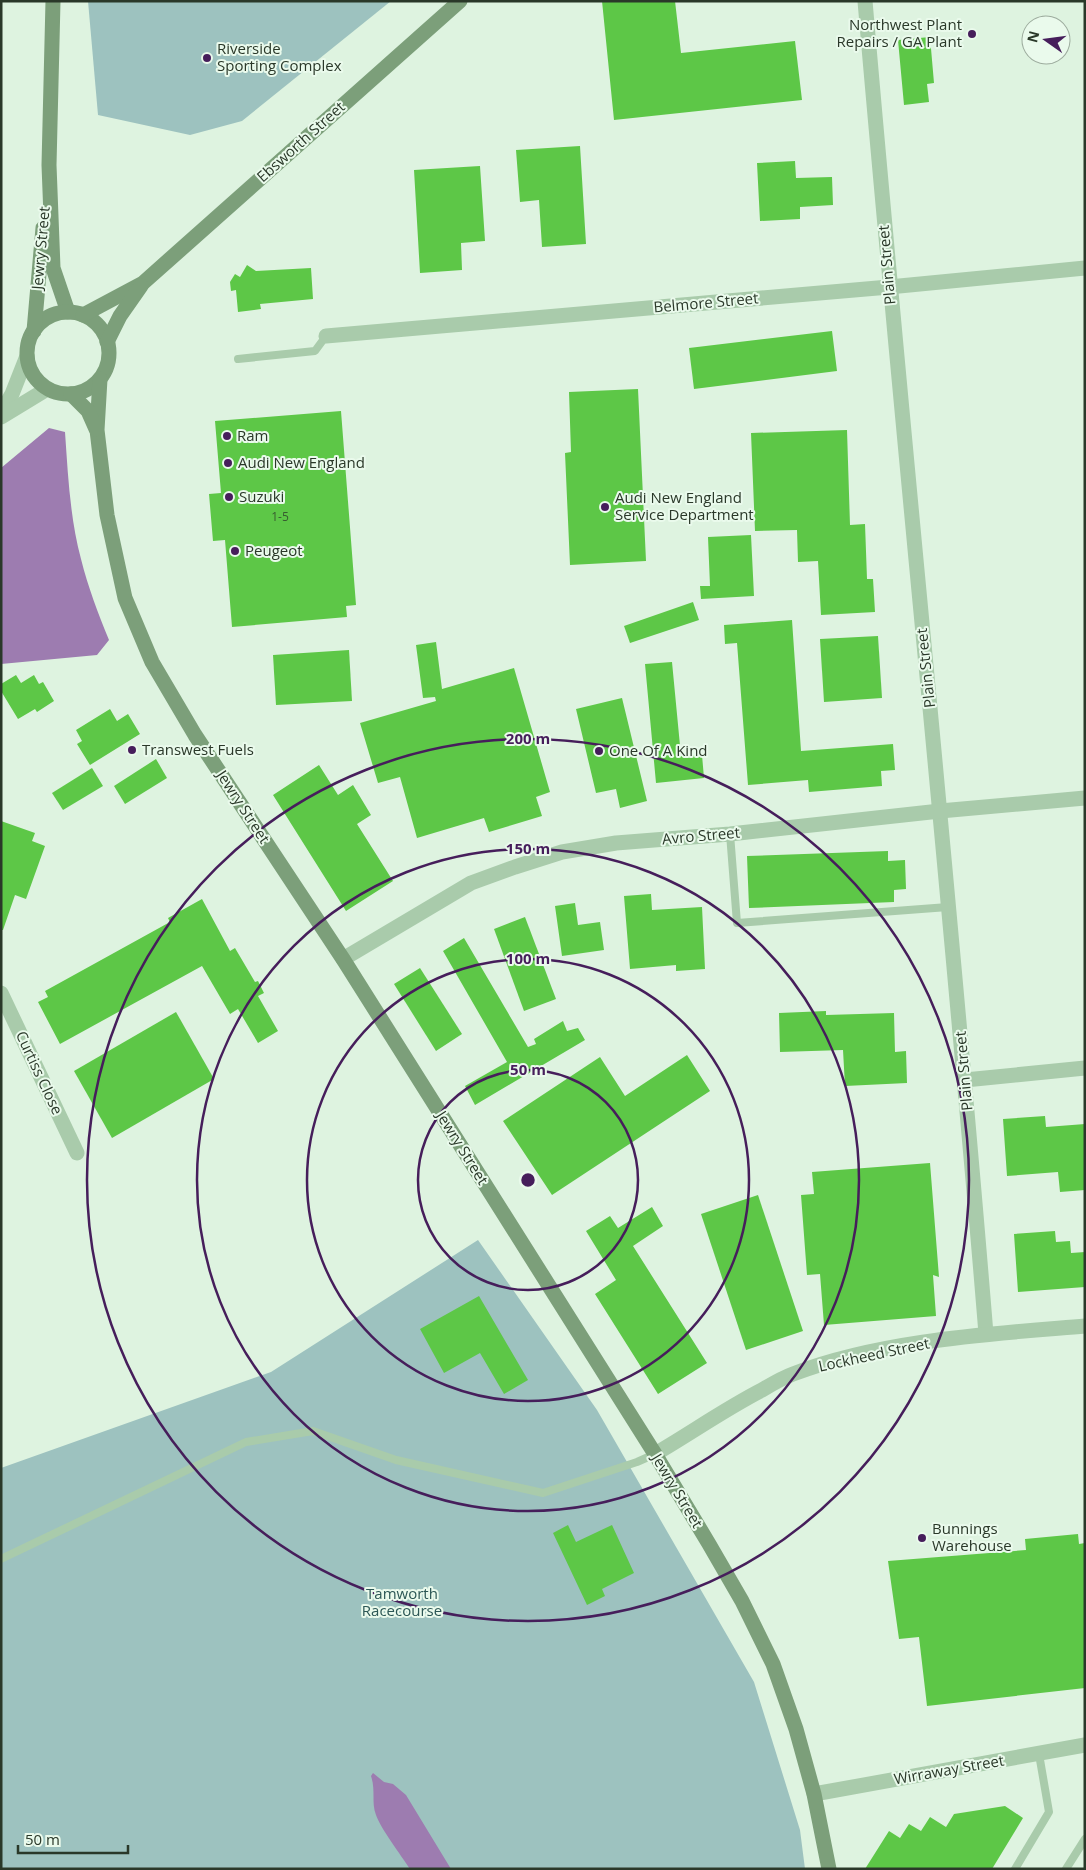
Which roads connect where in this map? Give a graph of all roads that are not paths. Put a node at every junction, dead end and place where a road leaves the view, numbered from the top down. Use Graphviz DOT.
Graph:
graph roads {
  1 [pos="53,1"];
  2 [pos="460,1"];
  3 [pos="865,1"];
  4 [pos="49,164"];
  5 [pos="1085,268"];
  6 [pos="143,283"];
  7 [pos="889,287"];
  8 [pos="68,312"];
  9 [pos="84,315"];
  10 [pos="34,331"];
  11 [pos="326,336"];
  12 [pos="107,342"];
  13 [pos="27,356"];
  14 [pos="238,359"];
  15 [pos="100,378"];
  16 [pos="48,389"];
  17 [pos="71,394"];
  18 [pos="1,413"];
  19 [pos="1,417"];
  20 [pos="97,430"];
  21 [pos="1085,798"];
  22 [pos="940,811"];
  23 [pos="730,834"];
  24 [pos="948,907"];
  25 [pos="343,959"];
  26 [pos="1,993"];
  27 [pos="1085,1068"];
  28 [pos="965,1080"];
  29 [pos="77,1153"];
  30 [pos="1085,1326"];
  31 [pos="986,1334"];
  32 [pos="655,1454"];
  33 [pos="1,1559"];
  34 [pos="1085,1746"];
  35 [pos="1039,1754"];
  36 [pos="814,1794"];
  37 [pos="1085,1839"];
  38 [pos="830,1869"];
  39 [pos="1015,1869"];
  40 [pos="1066,1869"];
  1 -- 4 [label="main road, Jewry Street"];
  2 -- 6 [label="main road, Ebsworth Street"];
  3 -- 7 [label="street, Plain Street"];
  4 -- 8 [label="main road, Jewry Street"];
  4 -- 10 [label="main road, Jewry Street"];
  5 -- 7 [label="street, Belmore Street"];
  6 -- 9 [label="main road, Ebsworth Street"];
  6 -- 12 [label="main road, Ebsworth Street"];
  7 -- 11 [label="street, Belmore Street"];
  7 -- 22 [label="street, Plain Street"];
  8 -- 9 [label="main road"];
  8 -- 10 [label="main road"];
  9 -- 12 [label="main road"];
  10 -- 13 [label="main road"];
  11 -- 14 [label="lane"];
  12 -- 15 [label="main road"];
  13 -- 16 [label="main road"];
  13 -- 18 [label="street"];
  15 -- 17 [label="main road"];
  15 -- 20 [label="main road, Jewry Street"];
  16 -- 17 [label="main road"];
  16 -- 19 [label="street"];
  17 -- 20 [label="main road, Jewry Street"];
  20 -- 25 [label="main road, Jewry Street"];
  21 -- 22 [label="street, Avro Street"];
  22 -- 23 [label="street, Avro Street"];
  22 -- 24 [label="street, Plain Street"];
  23 -- 24 [label="lane"];
  23 -- 25 [label="street, Avro Street"];
  24 -- 28 [label="street, Plain Street"];
  25 -- 32 [label="main road, Jewry Street"];
  26 -- 29 [label="street, Curtiss Close"];
  27 -- 28 [label="street"];
  28 -- 31 [label="street, Plain Street"];
  30 -- 31 [label="street, Lockheed Street"];
  31 -- 32 [label="street, Lockheed Street"];
  32 -- 33 [label="lane"];
  32 -- 36 [label="main road, Jewry Street"];
  34 -- 35 [label="street, Wirraway Street"];
  35 -- 36 [label="street, Wirraway Street"];
  35 -- 39 [label="lane"];
  36 -- 38 [label="main road, Jewry Street"];
  37 -- 40 [label="lane"];
}
